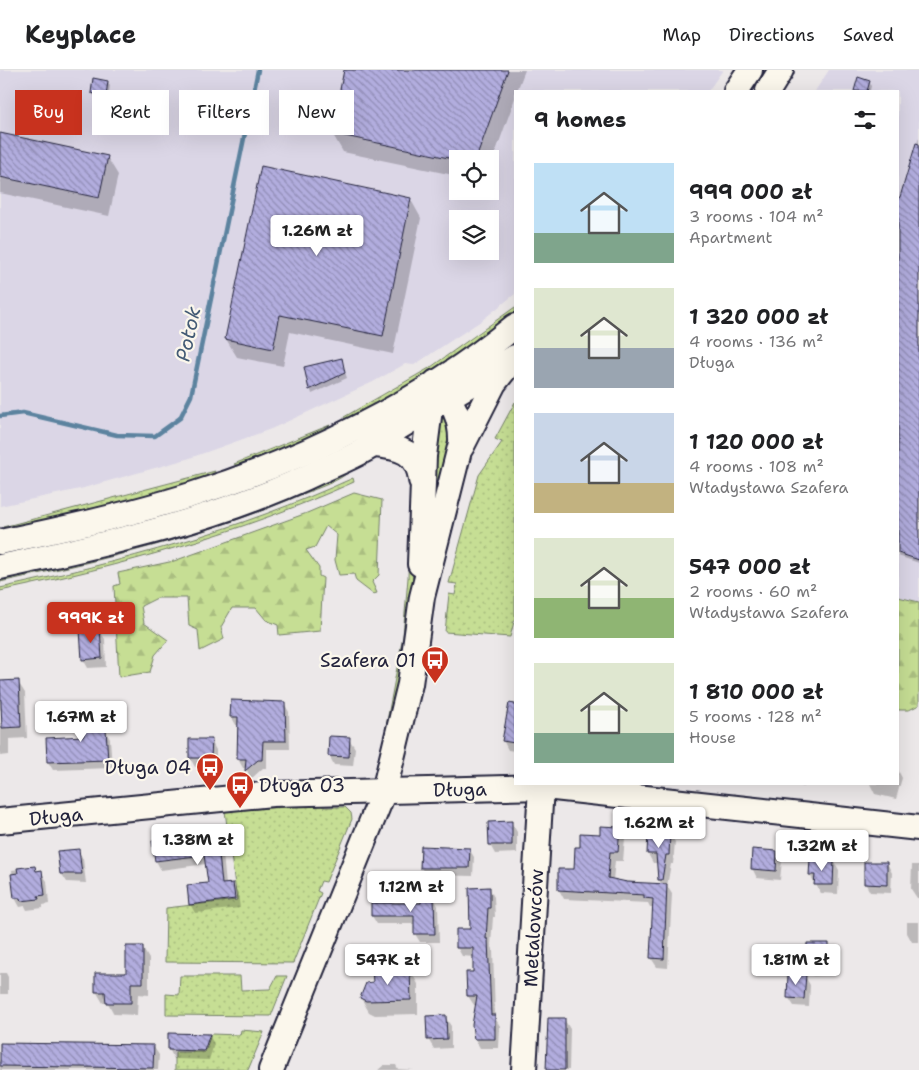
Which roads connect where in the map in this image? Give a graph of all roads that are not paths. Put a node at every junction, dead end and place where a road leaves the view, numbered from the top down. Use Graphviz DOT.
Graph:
graph roads {
  1 [pos="750,70"];
  2 [pos="781,70"];
  3 [pos="737,90"];
  4 [pos="769,90"];
  5 [pos="514,327"];
  6 [pos="514,358"];
  7 [pos="514,358"];
  8 [pos="443,390"];
  9 [pos="429,410"];
  10 [pos="375,445"];
  11 [pos="459,452"];
  12 [pos="422,489"];
  13 [pos="0,542"];
  14 [pos="0,567"];
  15 [pos="422,597"];
  16 [pos="541,787"];
  17 [pos="384,790"];
  18 [pos="0,821"];
  19 [pos="919,828"];
  20 [pos="272,1070"];
  21 [pos="524,1070"];
  1 -- 3 [label="street"];
  2 -- 4 [label="street"];
  5 -- 8 [label="street"];
  6 -- 8 [label="street"];
  7 -- 11 [label="street"];
  8 -- 9 [label="street"];
  8 -- 11 [label="street"];
  8 -- 13 [label="street"];
  9 -- 10 [label="street"];
  9 -- 12 [label="street"];
  10 -- 12 [label="street"];
  10 -- 14 [label="street"];
  11 -- 15 [label="street"];
  12 -- 15 [label="street"];
  15 -- 17 [label="street"];
  16 -- 17 [label="street, Długa"];
  16 -- 19 [label="street, Długa"];
  16 -- 21 [label="street, Metalowców"];
  17 -- 18 [label="street, Długa"];
  17 -- 20 [label="street"];
}
